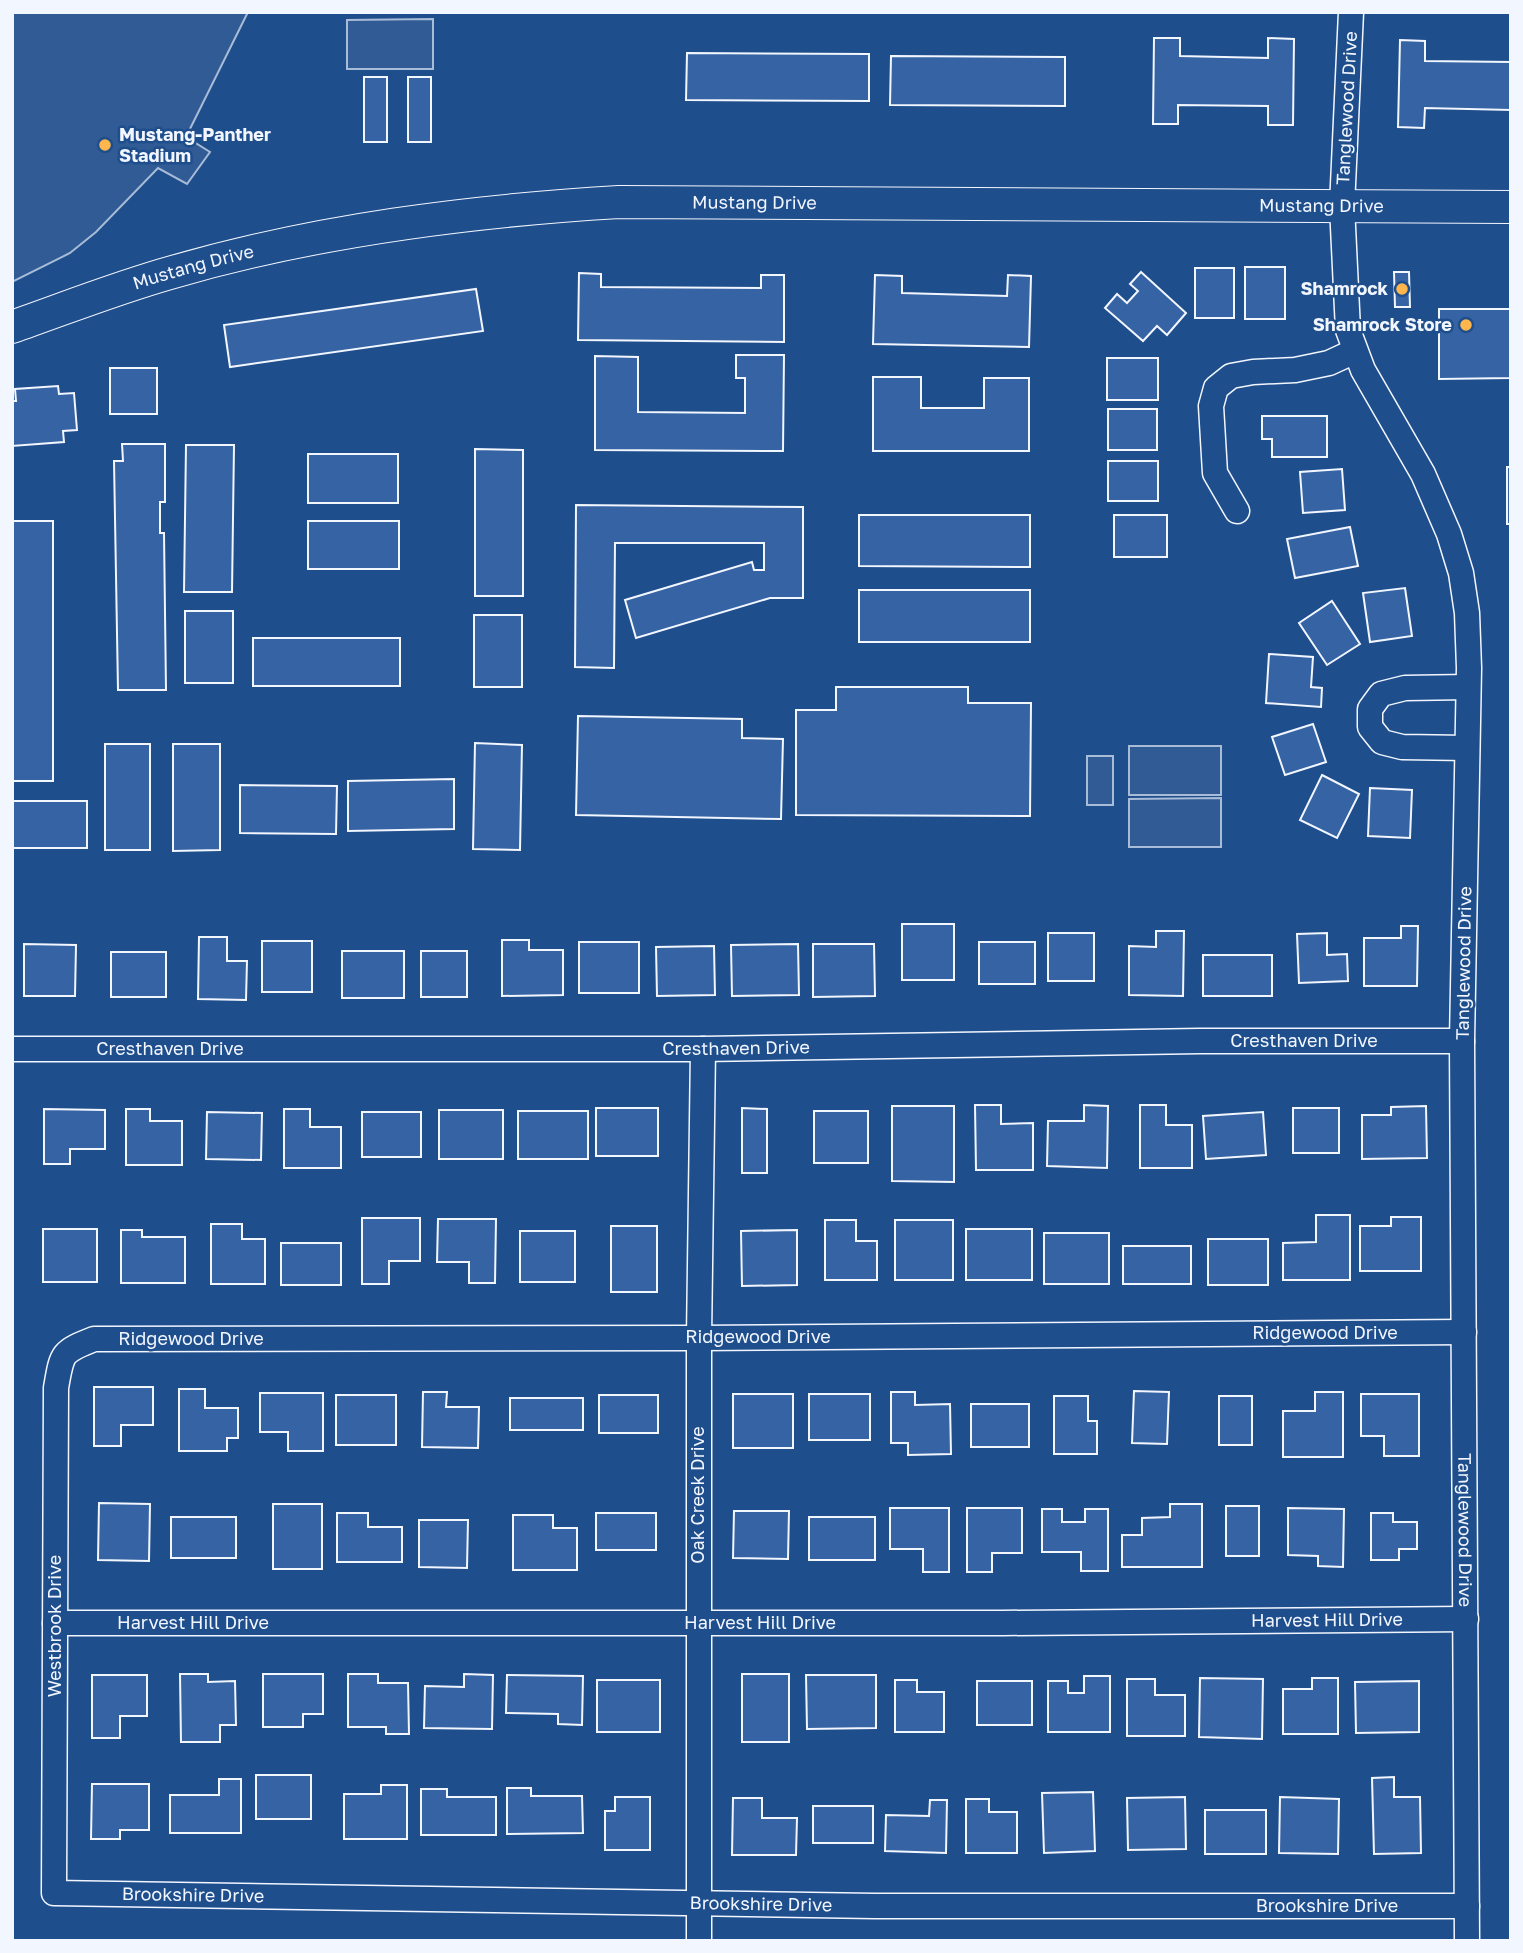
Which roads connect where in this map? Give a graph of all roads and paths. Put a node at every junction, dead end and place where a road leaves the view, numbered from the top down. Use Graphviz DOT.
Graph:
graph roads {
  1 [pos="1352,12"];
  2 [pos="1342,205"];
  3 [pos="1511,207"];
  4 [pos="12,327"];
  5 [pos="1355,351"];
  6 [pos="1237,511"];
  7 [pos="1468,687"];
  8 [pos="1467,748"];
  9 [pos="1462,1041"];
  10 [pos="12,1049"];
  11 [pos="703,1049"];
  12 [pos="1464,1332"];
  13 [pos="699,1338"];
  14 [pos="61,1360"];
  15 [pos="1466,1619"];
  16 [pos="698,1622"];
  17 [pos="55,1623"];
  18 [pos="54,1893"];
  19 [pos="699,1903"];
  20 [pos="1467,1906"];
  21 [pos="699,1941"];
  22 [pos="1467,1941"];
  1 -- 2 [label="street, Tanglewood Drive"];
  2 -- 3 [label="main road, Mustang Drive"];
  2 -- 4 [label="main road, Mustang Drive"];
  2 -- 5 [label="street, Tanglewood Drive"];
  5 -- 6 [label="street"];
  5 -- 7 [label="street, Tanglewood Drive"];
  7 -- 8 [label="street, Tanglewood Drive"];
  7 -- 8 [label="street"];
  8 -- 9 [label="street, Tanglewood Drive"];
  9 -- 11 [label="street, Cresthaven Drive"];
  9 -- 12 [label="street, Tanglewood Drive"];
  10 -- 11 [label="street, Cresthaven Drive"];
  11 -- 13 [label="street, Oak Creek Drive"];
  12 -- 13 [label="street, Ridgewood Drive"];
  12 -- 15 [label="street, Tanglewood Drive"];
  13 -- 14 [label="street, Ridgewood Drive"];
  13 -- 16 [label="street, Oak Creek Drive"];
  14 -- 17 [label="street, Westbrook Drive"];
  15 -- 16 [label="street, Harvest Hill Drive"];
  15 -- 20 [label="street, Tanglewood Drive"];
  16 -- 17 [label="street, Harvest Hill Drive"];
  16 -- 19 [label="street, Oak Creek Drive"];
  17 -- 18 [label="street, Westbrook Drive"];
  18 -- 19 [label="street, Brookshire Drive"];
  19 -- 20 [label="street, Brookshire Drive"];
  19 -- 21 [label="street, Oak Creek Drive"];
  20 -- 22 [label="street, Tanglewood Drive"];
}
